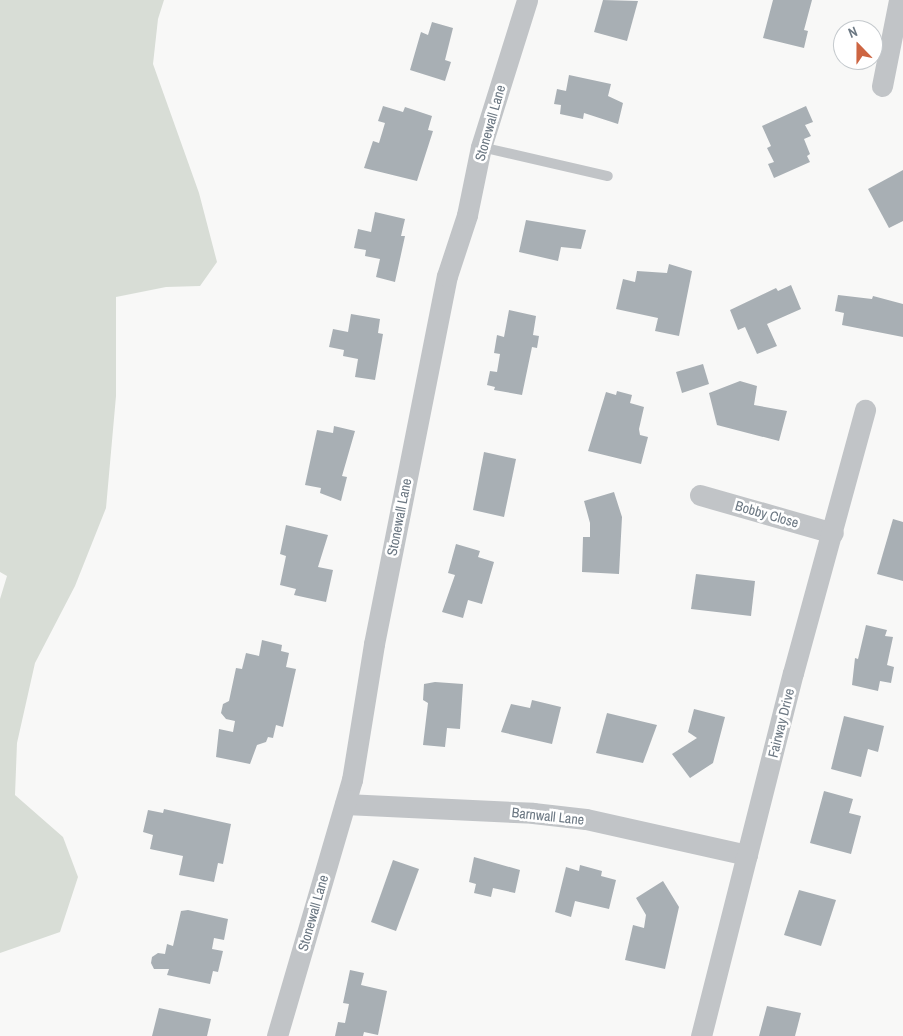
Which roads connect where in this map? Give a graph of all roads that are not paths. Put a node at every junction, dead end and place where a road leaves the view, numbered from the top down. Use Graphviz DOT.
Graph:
graph roads {
  1 [pos="527,0"];
  2 [pos="899,0"];
  3 [pos="882,86"];
  4 [pos="481,147"];
  5 [pos="608,176"];
  6 [pos="865,410"];
  7 [pos="700,495"];
  8 [pos="833,533"];
  9 [pos="345,804"];
  10 [pos="747,855"];
  11 [pos="277,1036"];
  12 [pos="700,1036"];
  1 -- 4 [label="street, Stonewall Lane"];
  2 -- 3 [label="street"];
  4 -- 5 [label="lane"];
  4 -- 9 [label="street, Stonewall Lane"];
  6 -- 8 [label="street, Fairway Drive"];
  7 -- 8 [label="street, Bobby Close"];
  8 -- 10 [label="street, Fairway Drive"];
  9 -- 10 [label="street, Barnwall Lane"];
  9 -- 11 [label="street, Stonewall Lane"];
  10 -- 12 [label="street, Fairway Drive"];
}
